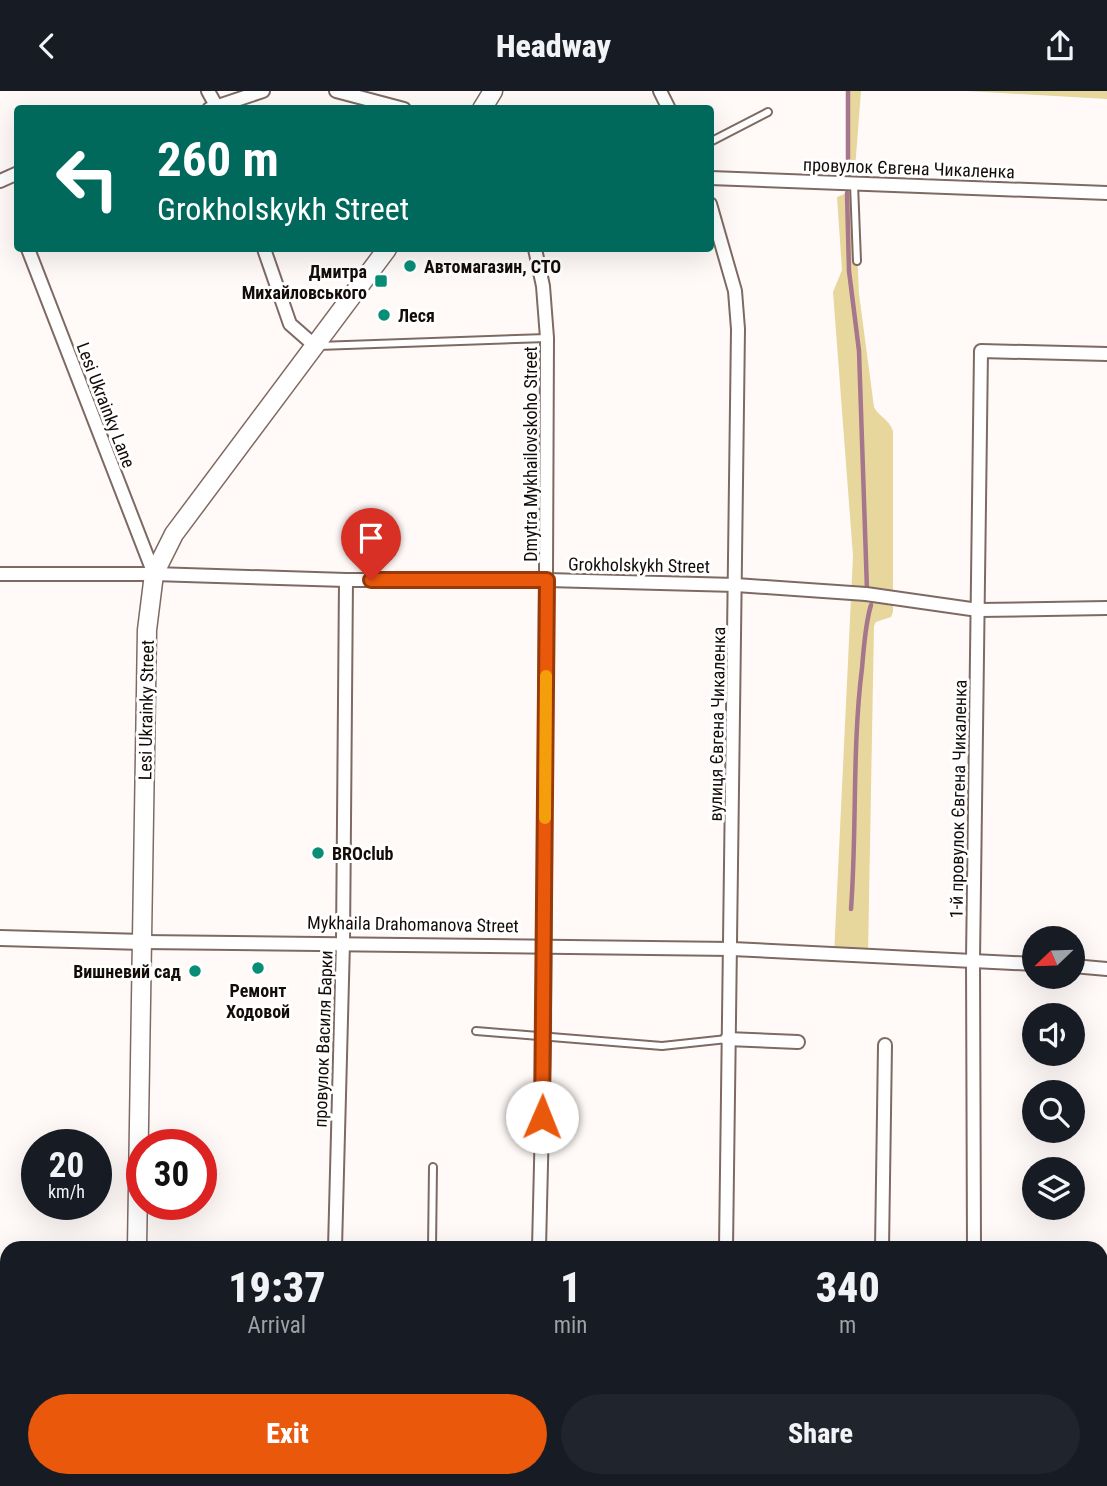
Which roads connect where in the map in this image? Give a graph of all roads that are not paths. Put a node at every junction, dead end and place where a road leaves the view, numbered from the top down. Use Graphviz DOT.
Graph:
graph roads {
  1 [pos="263,91"];
  2 [pos="336,91"];
  3 [pos="221,105"];
  4 [pos="389,105"];
  5 [pos="768,112"];
  6 [pos="714,140"];
  7 [pos="714,178"];
  8 [pos="854,182"];
  9 [pos="1107,193"];
  10 [pos="714,218"];
  11 [pos="29,252"];
  12 [pos="265,252"];
  13 [pos="385,252"];
  14 [pos="536,252"];
  15 [pos="857,261"];
  16 [pos="547,338"];
  17 [pos="314,345"];
  18 [pos="1107,354"];
  19 [pos="0,574"];
  20 [pos="154,574"];
  21 [pos="346,580"];
  22 [pos="547,580"];
  23 [pos="736,585"];
  24 [pos="1107,608"];
  25 [pos="978,610"];
  26 [pos="0,938"];
  27 [pos="144,942"];
  28 [pos="343,942"];
  29 [pos="544,945"];
  30 [pos="732,949"];
  31 [pos="973,959"];
  32 [pos="1022,963"];
  33 [pos="1085,968"];
  34 [pos="1107,969"];
  35 [pos="476,1031"];
  36 [pos="544,1038"];
  37 [pos="727,1039"];
  38 [pos="799,1042"];
  39 [pos="885,1045"];
  40 [pos="433,1167"];
  41 [pos="137,1241"];
  42 [pos="335,1241"];
  43 [pos="432,1241"];
  44 [pos="539,1241"];
  45 [pos="726,1241"];
  46 [pos="882,1241"];
  47 [pos="974,1241"];
  1 -- 3 [label="street"];
  2 -- 4 [label="street"];
  5 -- 6 [label="lane"];
  7 -- 8 [label="street, провулок Євгена Чикаленка"];
  8 -- 9 [label="street, провулок Євгена Чикаленка"];
  8 -- 15 [label="lane"];
  10 -- 23 [label="street, вулиця Євгена Чикаленка"];
  11 -- 20 [label="street, Lesi Ukrainky Lane"];
  12 -- 17 [label="street"];
  13 -- 17 [label="main road, Lesi Ukrainky Street"];
  14 -- 16 [label="street, Dmytra Mykhailovskoho Street"];
  16 -- 17 [label="lane"];
  16 -- 22 [label="street, Dmytra Mykhailovskoho Street"];
  17 -- 20 [label="main road, Lesi Ukrainky Street"];
  18 -- 25 [label="street, 1-й провулок Євгена Чикаленка"];
  19 -- 20 [label="street, Grokholskykh Street"];
  20 -- 21 [label="street, Grokholskykh Street"];
  20 -- 27 [label="main road, Lesi Ukrainky Street"];
  21 -- 22 [label="street, Grokholskykh Street"];
  21 -- 28 [label="street, провулок Василя Барки"];
  22 -- 23 [label="street, Grokholskykh Street"];
  22 -- 29 [label="street, Dmytra Mykhailovskoho Street"];
  23 -- 25 [label="street, Grokholskykh Street"];
  23 -- 30 [label="street, вулиця Євгена Чикаленка"];
  24 -- 25 [label="street, Grokholskykh Street"];
  25 -- 31 [label="street, 1-й провулок Євгена Чикаленка"];
  26 -- 27 [label="street, Mykhaila Drahomanova Street"];
  27 -- 28 [label="street, Mykhaila Drahomanova Street"];
  27 -- 41 [label="main road, Lesi Ukrainky Street"];
  28 -- 29 [label="street, Mykhaila Drahomanova Street"];
  28 -- 42 [label="street, провулок Василя Барки"];
  29 -- 30 [label="street, Mykhaila Drahomanova Street"];
  29 -- 36 [label="street, Dmytra Mykhailovskoho Street"];
  30 -- 31 [label="street, Mykhaila Drahomanova Street"];
  30 -- 37 [label="street, вулиця Євгена Чикаленка"];
  31 -- 32 [label="street, Mykhaila Drahomanova Street"];
  31 -- 47 [label="street, 1-й провулок Євгена Чикаленка"];
  33 -- 34 [label="street"];
  35 -- 36 [label="lane"];
  36 -- 37 [label="lane"];
  36 -- 44 [label="street, Dmytra Mykhailovskoho Street"];
  37 -- 38 [label="street"];
  37 -- 45 [label="street, вулиця Євгена Чикаленка"];
  39 -- 46 [label="street"];
  40 -- 43 [label="lane"];
}
